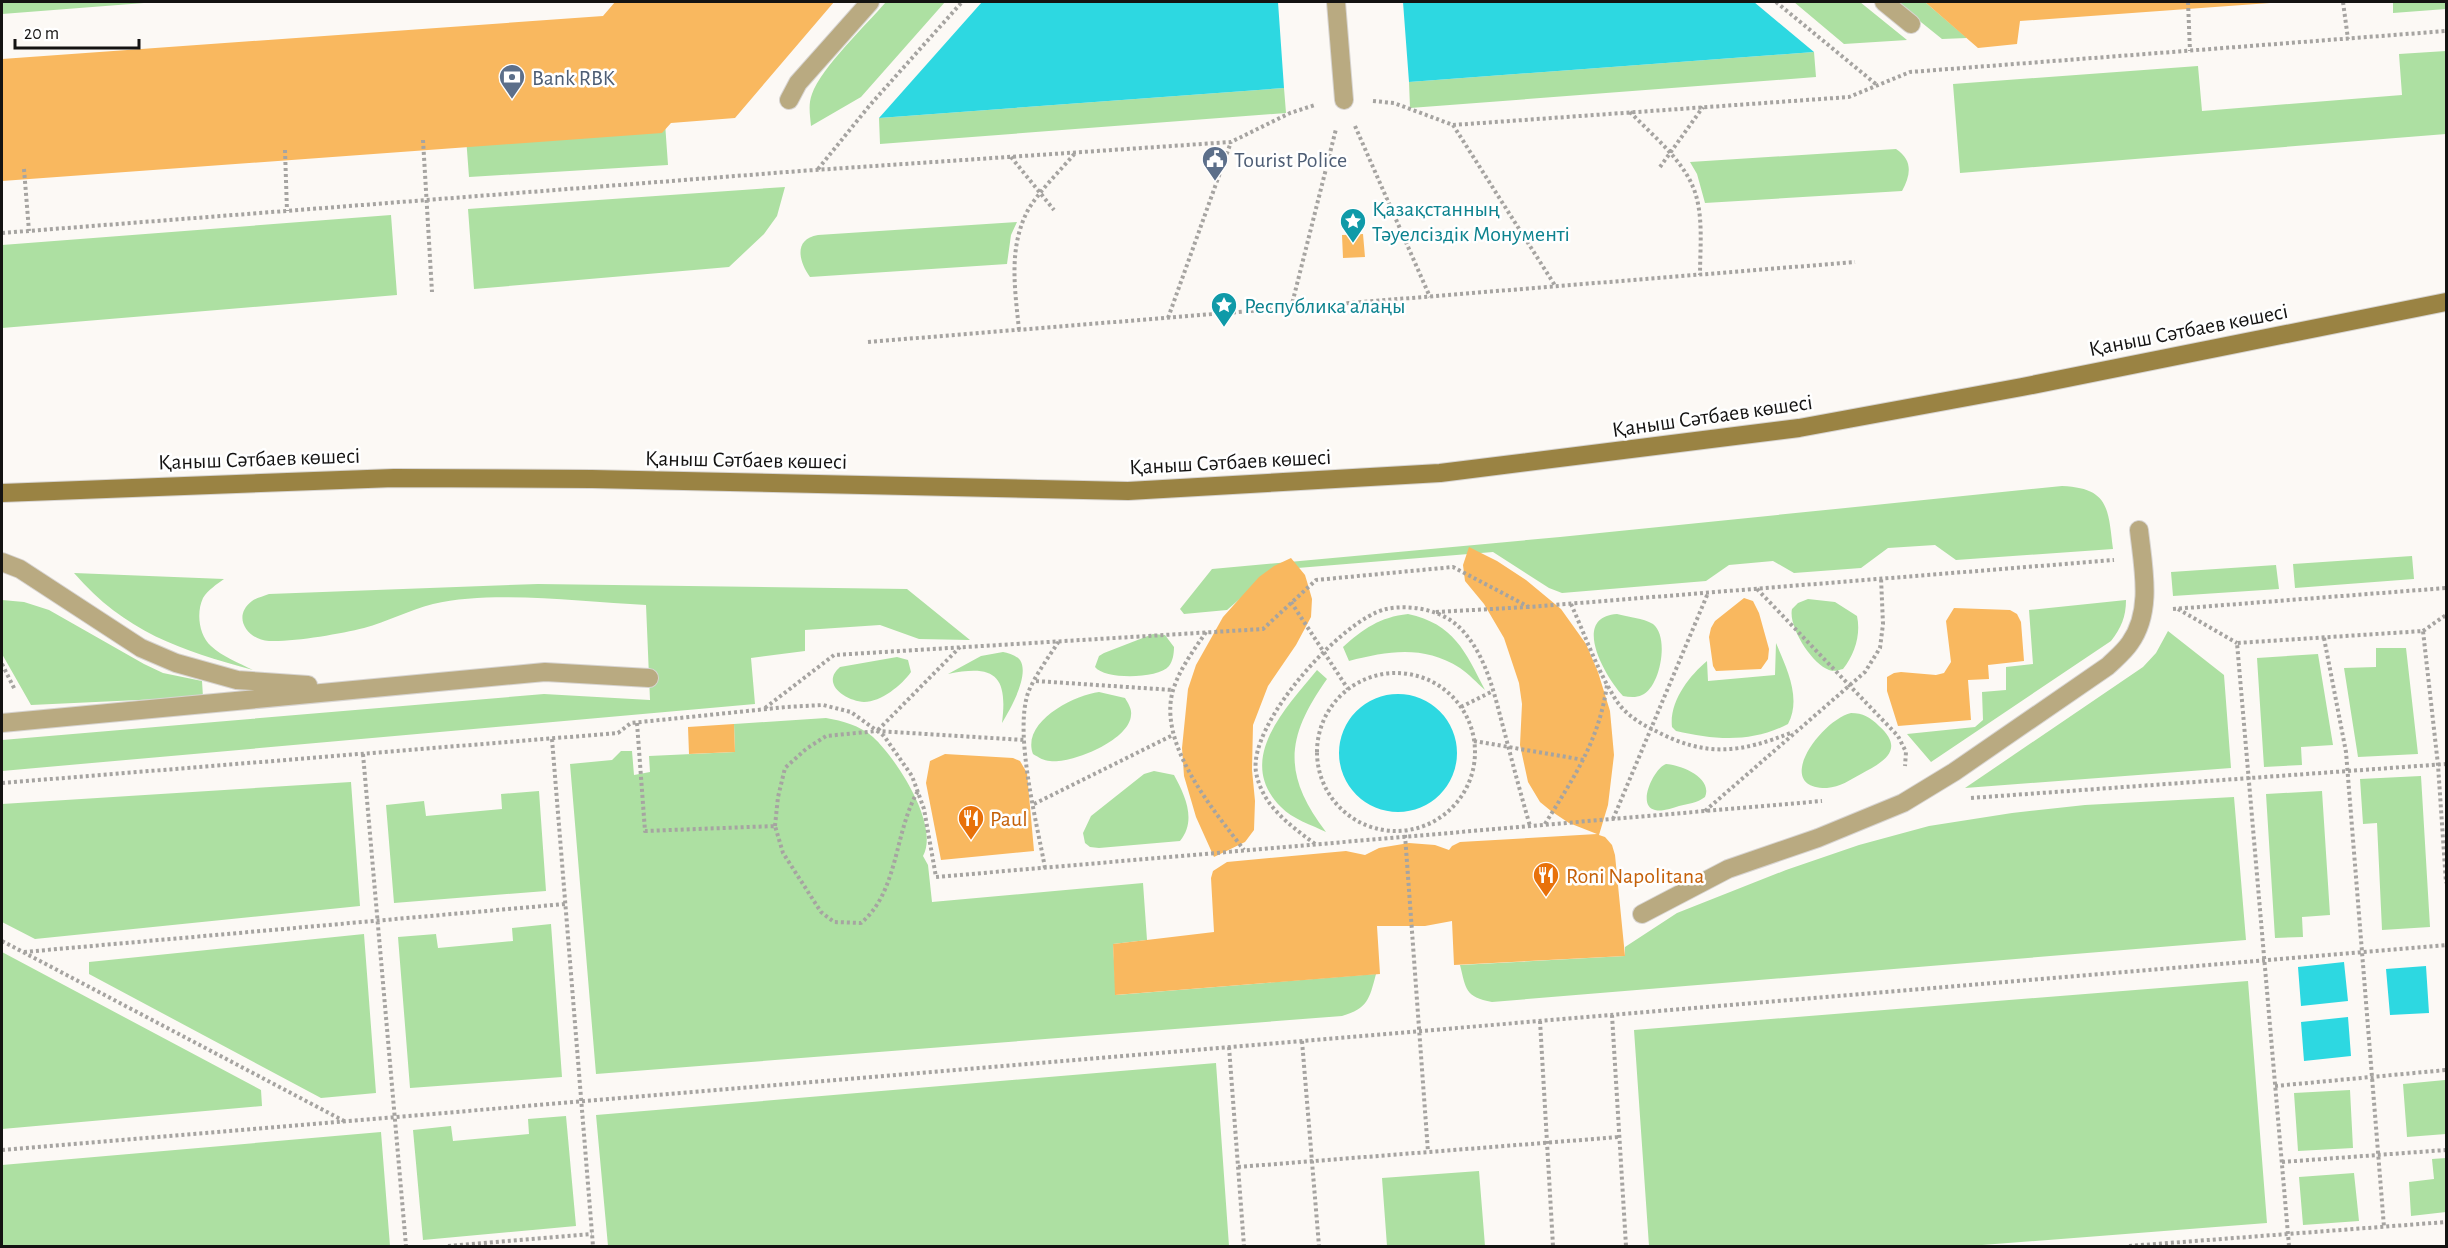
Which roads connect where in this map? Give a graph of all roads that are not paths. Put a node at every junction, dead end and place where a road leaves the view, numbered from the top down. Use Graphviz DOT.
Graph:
graph roads {
  1 [pos="870,2"];
  2 [pos="1336,2"];
  3 [pos="1884,2"];
  4 [pos="1911,24"];
  5 [pos="789,100"];
  6 [pos="1344,100"];
  7 [pos="2446,302"];
  8 [pos="2,493"];
  9 [pos="2139,530"];
  10 [pos="2,562"];
  11 [pos="649,678"];
  12 [pos="440,682"];
  13 [pos="2,723"];
  14 [pos="1641,914"];
  1 -- 5 [label="street"];
  2 -- 6 [label="street"];
  3 -- 4 [label="street"];
  7 -- 8 [label="main road, Қаныш Сәтбаев көшесі"];
  9 -- 14 [label="street"];
  10 -- 12 [label="street"];
  11 -- 12 [label="street"];
  12 -- 13 [label="street"];
}
